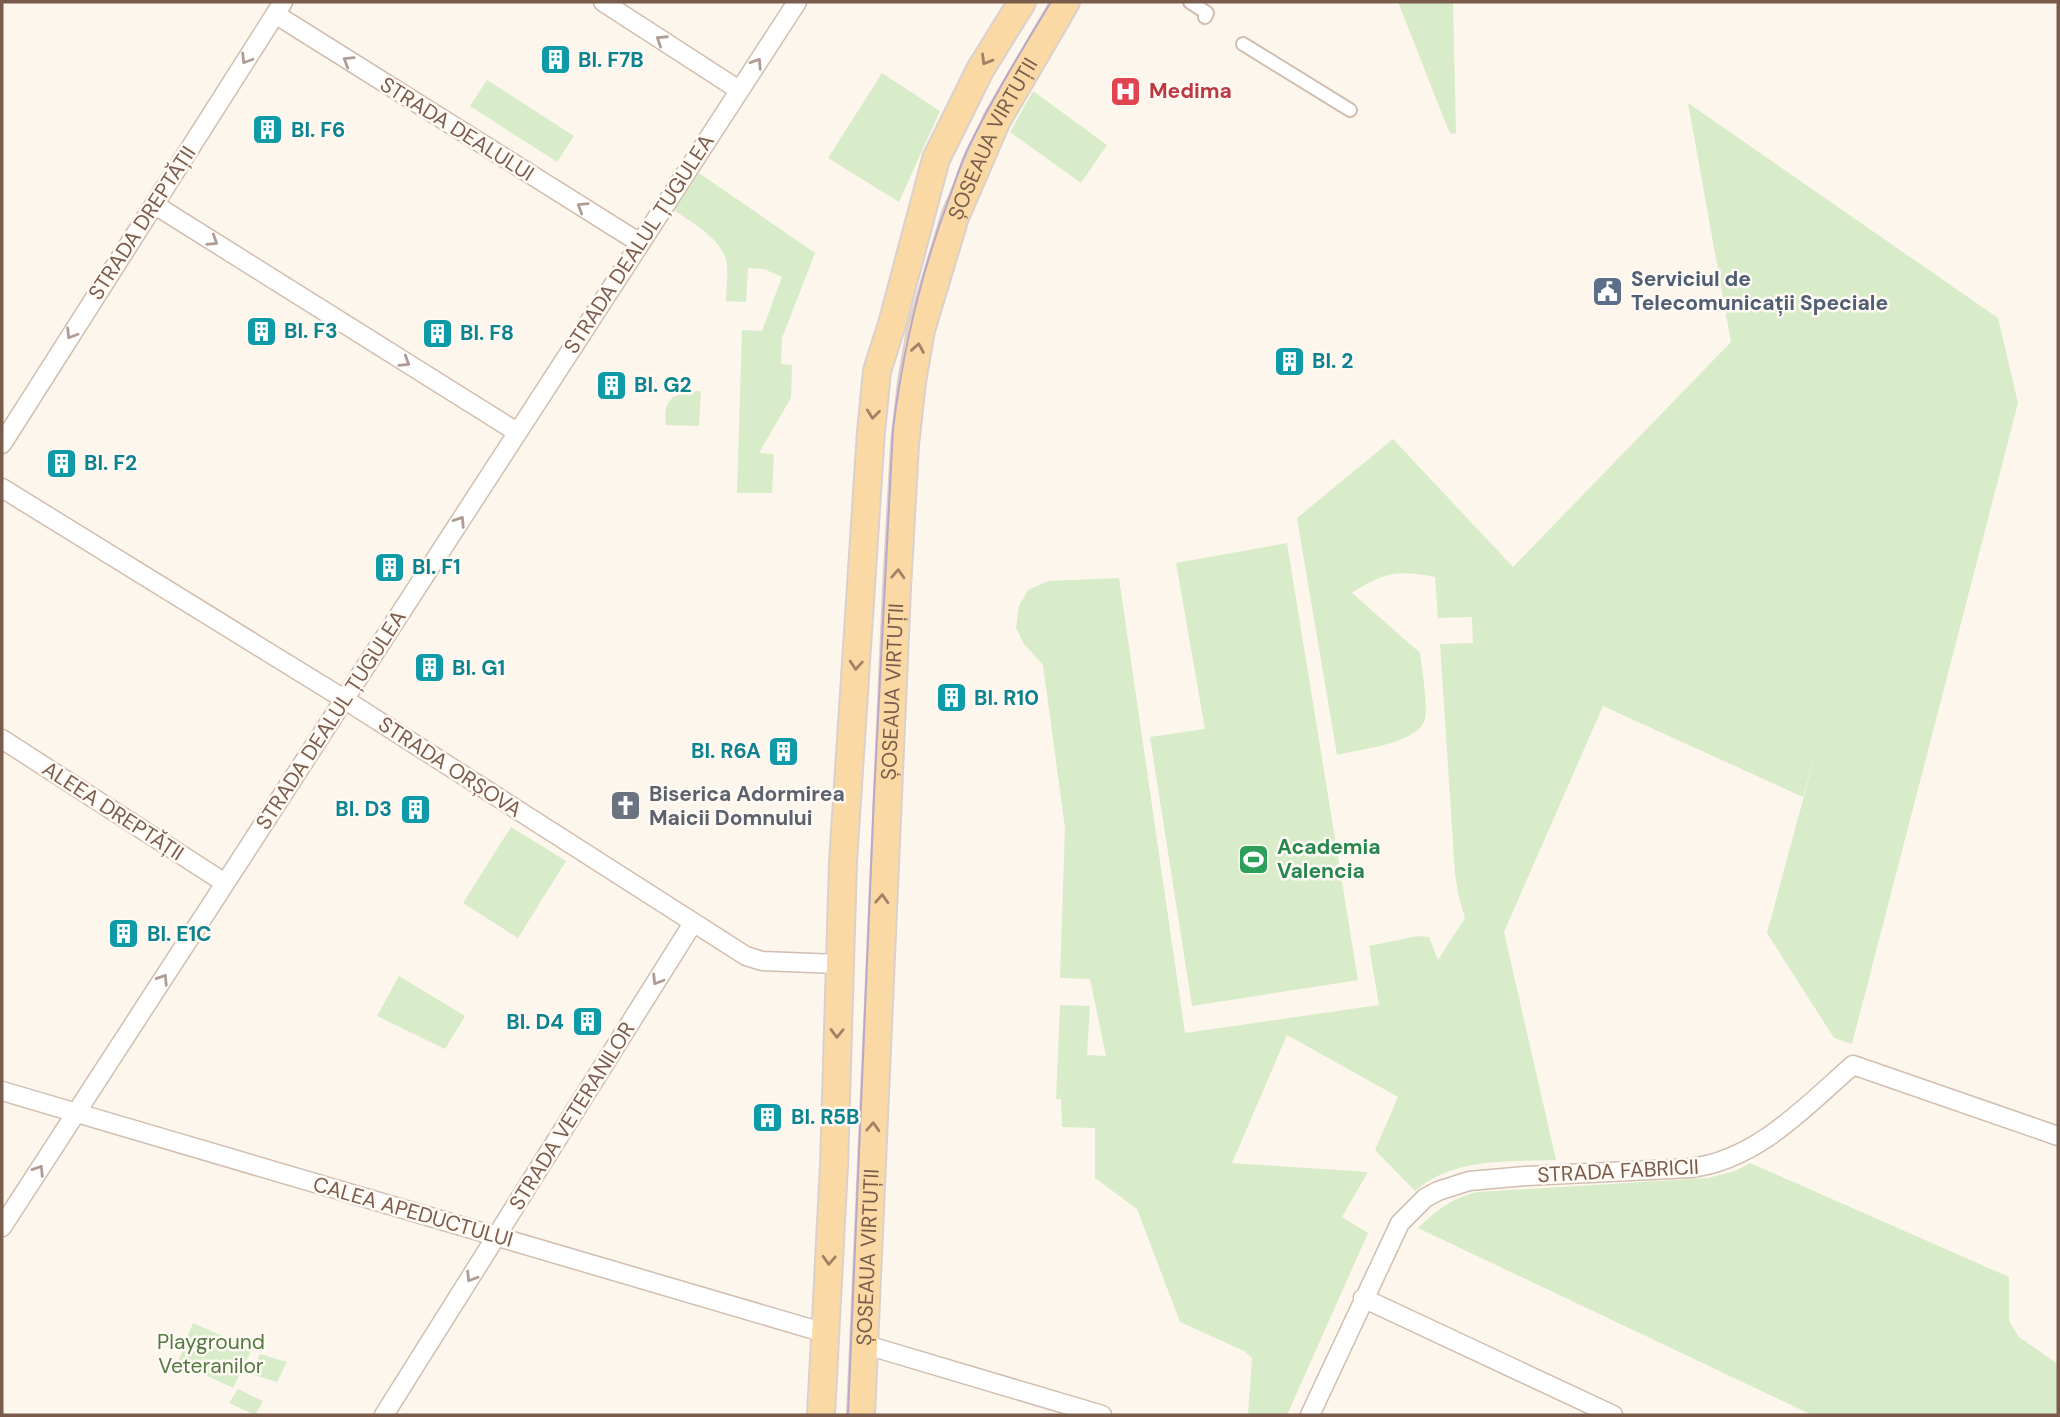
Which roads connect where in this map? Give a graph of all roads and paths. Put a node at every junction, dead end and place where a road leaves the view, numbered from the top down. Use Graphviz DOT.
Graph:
graph roads {
  1 [pos="603,2"];
  2 [pos="797,2"];
  3 [pos="1022,2"];
  4 [pos="1066,2"];
  5 [pos="1190,2"];
  6 [pos="279,8"];
  7 [pos="1205,17"];
  8 [pos="1243,44"];
  9 [pos="739,90"];
  10 [pos="1350,110"];
  11 [pos="155,205"];
  12 [pos="640,243"];
  13 [pos="517,432"];
  14 [pos="2,444"];
  15 [pos="2,488"];
  16 [pos="344,699"];
  17 [pos="2,739"];
  18 [pos="225,883"];
  19 [pos="694,923"];
  20 [pos="838,964"];
  21 [pos="2,1091"];
  22 [pos="76,1113"];
  23 [pos="2058,1136"];
  24 [pos="2,1227"];
  25 [pos="496,1237"];
  26 [pos="1363,1298"];
  27 [pos="825,1333"];
  28 [pos="863,1344"];
  29 [pos="384,1415"];
  30 [pos="821,1415"];
  31 [pos="861,1415"];
  32 [pos="1102,1415"];
  33 [pos="1310,1415"];
  34 [pos="1613,1415"];
  9 -- 1 [label="street, one-way"];
  9 -- 2 [label="street, STRADA DEALUL ȚUGULEA, one-way"];
  3 -- 20 [label="main road, ȘOSEAUA VIRTUȚII, one-way"];
  28 -- 4 [label="main road, ȘOSEAUA VIRTUȚII, one-way"];
  5 -- 7 [label="street"];
  6 -- 11 [label="street, STRADA DREPTĂȚII, one-way"];
  12 -- 6 [label="street, STRADA DEALULUI, one-way"];
  8 -- 10 [label="street"];
  9 -- 12 [label="street, STRADA DEALUL ȚUGULEA"];
  11 -- 13 [label="street, one-way"];
  11 -- 14 [label="street, STRADA DREPTĂȚII, one-way"];
  12 -- 13 [label="street, STRADA DEALUL ȚUGULEA"];
  16 -- 13 [label="street, STRADA DEALUL ȚUGULEA, one-way"];
  15 -- 16 [label="street, STRADA ORȘOVA"];
  16 -- 18 [label="street, STRADA DEALUL ȚUGULEA"];
  16 -- 19 [label="street, STRADA ORȘOVA"];
  17 -- 18 [label="street, ALEEA DREPTĂȚII"];
  22 -- 18 [label="street, STRADA DEALUL ȚUGULEA, one-way"];
  19 -- 20 [label="street, STRADA ORȘOVA"];
  19 -- 25 [label="street, STRADA VETERANILOR, one-way"];
  20 -- 27 [label="main road, ȘOSEAUA VIRTUȚII, one-way"];
  21 -- 22 [label="street, CALEA APEDUCTULUI"];
  24 -- 22 [label="street, STRADA DEALUL ȚUGULEA, one-way"];
  22 -- 25 [label="street, CALEA APEDUCTULUI"];
  23 -- 26 [label="street, STRADA FABRICII"];
  25 -- 27 [label="street, CALEA APEDUCTULUI"];
  25 -- 29 [label="street, STRADA VETERANILOR, one-way"];
  26 -- 33 [label="street, STRADA FABRICII"];
  26 -- 34 [label="street"];
  27 -- 30 [label="main road, ȘOSEAUA VIRTUȚII"];
  28 -- 31 [label="main road, ȘOSEAUA VIRTUȚII"];
  28 -- 32 [label="street"];
}
